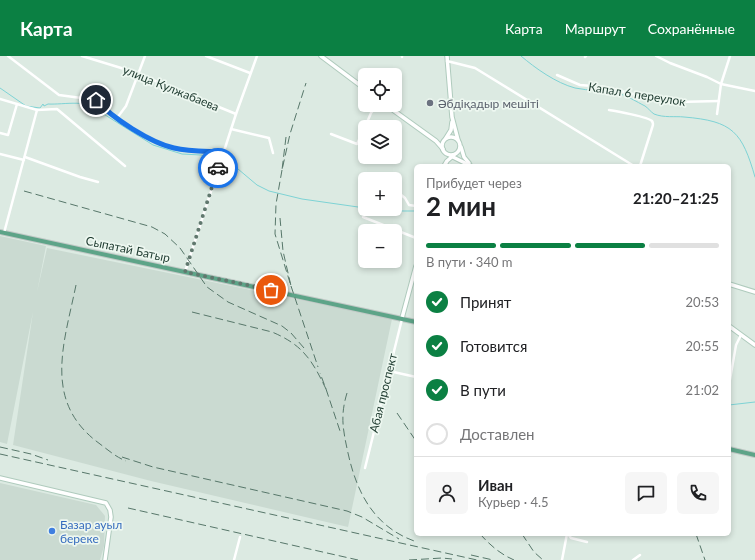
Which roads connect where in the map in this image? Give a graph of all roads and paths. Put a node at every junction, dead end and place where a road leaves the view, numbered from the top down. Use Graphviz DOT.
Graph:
graph roads {
  1 [pos="8,56"];
  2 [pos="82,56"];
  3 [pos="96,56"];
  4 [pos="145,56"];
  5 [pos="206,56"];
  6 [pos="257,56"];
  7 [pos="447,56"];
  8 [pos="656,56"];
  9 [pos="730,56"];
  10 [pos="323,57"];
  11 [pos="95,60"];
  12 [pos="447,61"];
  13 [pos="250,73"];
  14 [pos="138,74"];
  15 [pos="556,75"];
  16 [pos="358,84"];
  17 [pos="721,84"];
  18 [pos="755,92"];
  19 [pos="0,99"];
  20 [pos="719,101"];
  21 [pos="17,104"];
  22 [pos="37,110"];
  23 [pos="609,110"];
  24 [pos="396,112"];
  25 [pos="236,114"];
  26 [pos="717,114"];
  27 [pos="452,117"];
  28 [pos="117,118"];
  29 [pos="231,129"];
  30 [pos="0,133"];
  31 [pos="331,134"];
  32 [pos="432,138"];
  33 [pos="445,139"];
  34 [pos="458,140"];
  35 [pos="358,142"];
  36 [pos="460,145"];
  37 [pos="443,150"];
  38 [pos="224,152"];
  39 [pos="273,153"];
  40 [pos="0,154"];
  41 [pos="454,155"];
  42 [pos="25,158"];
  43 [pos="444,164"];
  44 [pos="446,164"];
  45 [pos="469,164"];
  46 [pos="470,164"];
  47 [pos="631,164"];
  48 [pos="641,164"];
  49 [pos="125,166"];
  50 [pos="98,182"];
  51 [pos="402,196"];
  52 [pos="414,206"];
  53 [pos="363,217"];
  54 [pos="2,232"];
  55 [pos="414,237"];
  56 [pos="185,272"];
  57 [pos="414,273"];
  58 [pos="731,285"];
  59 [pos="755,292"];
  60 [pos="402,318"];
  61 [pos="414,321"];
  62 [pos="731,328"];
  63 [pos="741,335"];
  64 [pos="755,345"];
  65 [pos="389,371"];
  66 [pos="731,374"];
  67 [pos="414,377"];
  68 [pos="731,449"];
  69 [pos="755,455"];
  70 [pos="365,468"];
  71 [pos="0,478"];
  72 [pos="567,536"];
  73 [pos="569,536"];
  74 [pos="240,537"];
  75 [pos="587,542"];
  76 [pos="640,555"];
  77 [pos="105,560"];
  78 [pos="234,560"];
  79 [pos="562,560"];
  80 [pos="632,560"];
  1 -- 28 [label="street"];
  2 -- 11 [label="street, улица Кулжабаева"];
  3 -- 11 [label="street"];
  4 -- 14 [label="street"];
  5 -- 13 [label="street"];
  6 -- 13 [label="street"];
  7 -- 12 [label="main road"];
  8 -- 17 [label="street"];
  9 -- 17 [label="street"];
  10 -- 16 [label="main road"];
  11 -- 14 [label="street, улица Кулжабаева"];
  12 -- 27 [label="main road"];
  12 -- 47 [label="street"];
  13 -- 25 [label="street"];
  14 -- 25 [label="street, улица Кулжабаева"];
  14 -- 28 [label="street"];
  15 -- 20 [label="street, Капал 6 переулок"];
  17 -- 18 [label="street"];
  17 -- 20 [label="street"];
  19 -- 21 [label="street"];
  20 -- 26 [label="street"];
  21 -- 22 [label="street"];
  21 -- 30 [label="street"];
  22 -- 42 [label="street"];
  22 -- 49 [label="street"];
  23 -- 48 [label="street"];
  24 -- 32 [label="main road"];
  25 -- 29 [label="street"];
  27 -- 33 [label="main road"];
  27 -- 34 [label="main road"];
  28 -- 38 [label="street"];
  29 -- 38 [label="street"];
  29 -- 39 [label="street"];
  31 -- 35 [label="street"];
  32 -- 33 [label="main road"];
  32 -- 37 [label="main road"];
  33 -- 34 [label="main road"];
  33 -- 37 [label="main road"];
  34 -- 36 [label="main road"];
  36 -- 41 [label="main road"];
  36 -- 46 [label="main road"];
  37 -- 41 [label="main road"];
  37 -- 43 [label="main road"];
  38 -- 56 [label="street"];
  40 -- 42 [label="street"];
  41 -- 44 [label="main road"];
  41 -- 45 [label="main road"];
  42 -- 50 [label="street"];
  42 -- 54 [label="street"];
  51 -- 52 [label="street"];
  53 -- 55 [label="street"];
  54 -- 56 [label="main road, Сыпатай Батыр"];
  56 -- 60 [label="main road, Сыпатай Батыр"];
  57 -- 60 [label="main road"];
  58 -- 59 [label="main road"];
  60 -- 61 [label="main road, Сыпатай Батыр"];
  60 -- 65 [label="street, Абая проспект"];
  62 -- 63 [label="main road"];
  63 -- 64 [label="main road"];
  63 -- 66 [label="street"];
  65 -- 67 [label="street"];
  65 -- 70 [label="street, Абая проспект"];
  68 -- 69 [label="main road"];
  71 -- 77 [label="main road"];
  72 -- 79 [label="street"];
  73 -- 75 [label="street"];
  74 -- 78 [label="street"];
  76 -- 80 [label="street"];
}
